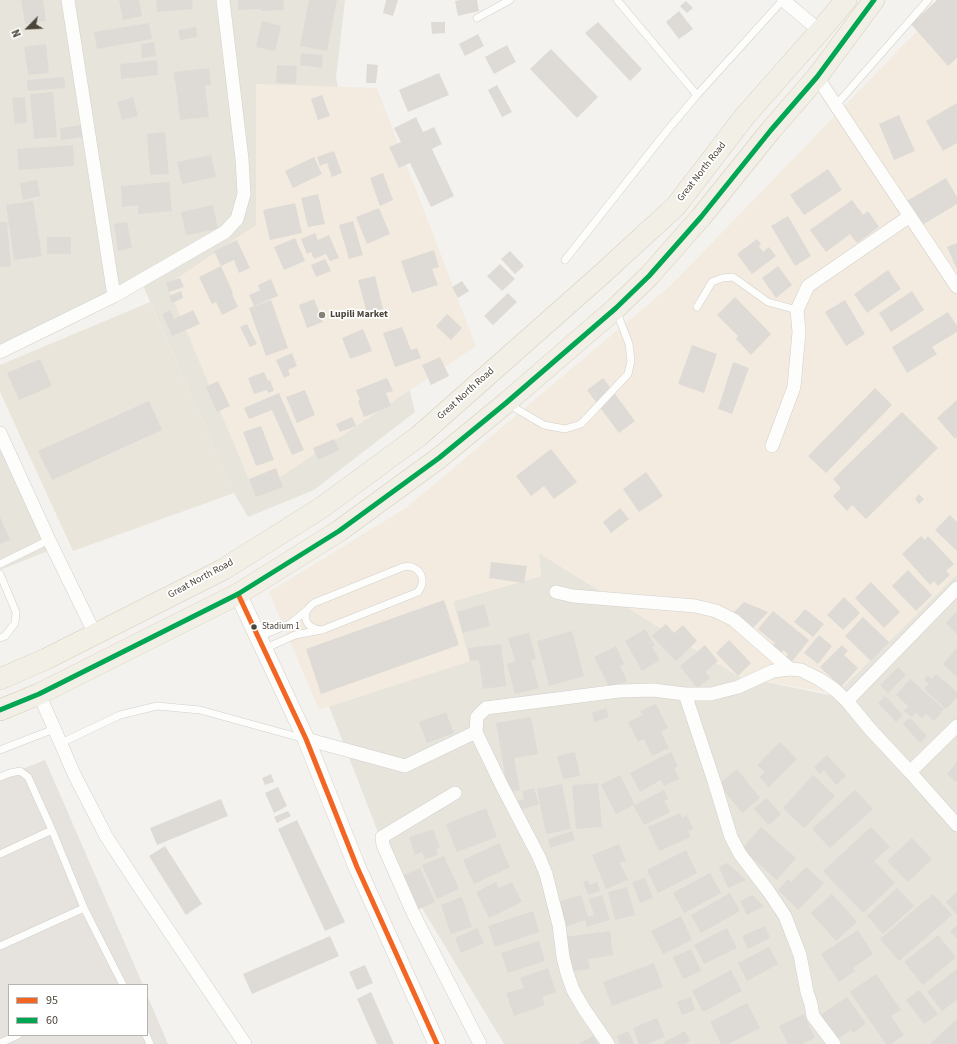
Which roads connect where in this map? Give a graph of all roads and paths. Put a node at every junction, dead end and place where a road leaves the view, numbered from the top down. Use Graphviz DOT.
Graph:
graph roads {
  1 [pos="68,0"];
  2 [pos="223,0"];
  3 [pos="510,0"];
  4 [pos="617,0"];
  5 [pos="783,0"];
  6 [pos="846,0"];
  7 [pos="874,0"];
  8 [pos="928,0"];
  9 [pos="477,18"];
  10 [pos="820,31"];
  11 [pos="817,77"];
  12 [pos="697,96"];
  13 [pos="836,105"];
  14 [pos="910,216"];
  15 [pos="565,260"];
  16 [pos="957,287"];
  17 [pos="114,296"];
  18 [pos="697,307"];
  19 [pos="616,308"];
  20 [pos="797,310"];
  21 [pos="0,352"];
  22 [pos="506,403"];
  23 [pos="0,433"];
  24 [pos="772,446"];
  25 [pos="49,540"];
  26 [pos="0,564"];
  27 [pos="0,574"];
  28 [pos="957,588"];
  29 [pos="556,592"];
  30 [pos="238,594"];
  31 [pos="307,610"];
  32 [pos="322,630"];
  33 [pos="95,634"];
  34 [pos="0,638"];
  35 [pos="261,643"];
  36 [pos="790,669"];
  37 [pos="0,679"];
  38 [pos="39,694"];
  39 [pos="685,694"];
  40 [pos="847,701"];
  41 [pos="0,710"];
  42 [pos="957,726"];
  43 [pos="54,729"];
  44 [pos="476,732"];
  45 [pos="306,739"];
  46 [pos="61,743"];
  47 [pos="0,750"];
  48 [pos="910,772"];
  49 [pos="0,777"];
  50 [pos="456,793"];
  51 [pos="957,825"];
  52 [pos="52,830"];
  53 [pos="0,854"];
  54 [pos="84,908"];
  55 [pos="0,946"];
  56 [pos="122,984"];
  57 [pos="16,1036"];
  58 [pos="0,1043"];
  59 [pos="245,1044"];
  60 [pos="437,1044"];
  61 [pos="480,1044"];
  62 [pos="608,1044"];
  63 [pos="834,1044"];
  1 -- 17 [label="street"];
  2 -- 17 [label="street"];
  3 -- 9 [label="lane"];
  4 -- 12 [label="lane"];
  5 -- 10 [label="street"];
  5 -- 12 [label="lane"];
  6 -- 10 [label="main road, Great North Road"];
  7 -- 11 [label="main road"];
  8 -- 13 [label="lane"];
  10 -- 33 [label="main road, Great North Road"];
  11 -- 13 [label="street"];
  11 -- 19 [label="main road"];
  12 -- 15 [label="lane"];
  13 -- 14 [label="street"];
  14 -- 16 [label="street"];
  14 -- 20 [label="street"];
  17 -- 21 [label="street"];
  18 -- 20 [label="lane"];
  19 -- 22 [label="main road"];
  19 -- 22 [label="lane"];
  20 -- 24 [label="street"];
  22 -- 30 [label="main road"];
  23 -- 25 [label="street"];
  25 -- 26 [label="lane"];
  25 -- 33 [label="street"];
  27 -- 34 [label="lane"];
  28 -- 40 [label="street"];
  29 -- 36 [label="street"];
  30 -- 35 [label="street"];
  30 -- 38 [label="main road"];
  31 -- 32 [label="lane"];
  31 -- 32 [label="lane"];
  31 -- 35 [label="lane"];
  32 -- 35 [label="lane"];
  33 -- 37 [label="main road, Great North Road"];
  35 -- 45 [label="street"];
  36 -- 39 [label="street"];
  36 -- 40 [label="street"];
  38 -- 41 [label="main road"];
  38 -- 43 [label="street"];
  39 -- 44 [label="street"];
  39 -- 63 [label="street"];
  40 -- 48 [label="street"];
  42 -- 48 [label="street"];
  43 -- 46 [label="street"];
  43 -- 47 [label="lane"];
  44 -- 45 [label="street"];
  44 -- 62 [label="street"];
  45 -- 46 [label="lane"];
  45 -- 60 [label="street"];
  46 -- 59 [label="street"];
  48 -- 51 [label="street"];
  49 -- 52 [label="lane"];
  50 -- 61 [label="street"];
  52 -- 53 [label="lane"];
  52 -- 54 [label="lane"];
  54 -- 55 [label="lane"];
  54 -- 56 [label="lane"];
  57 -- 58 [label="lane"];
}
